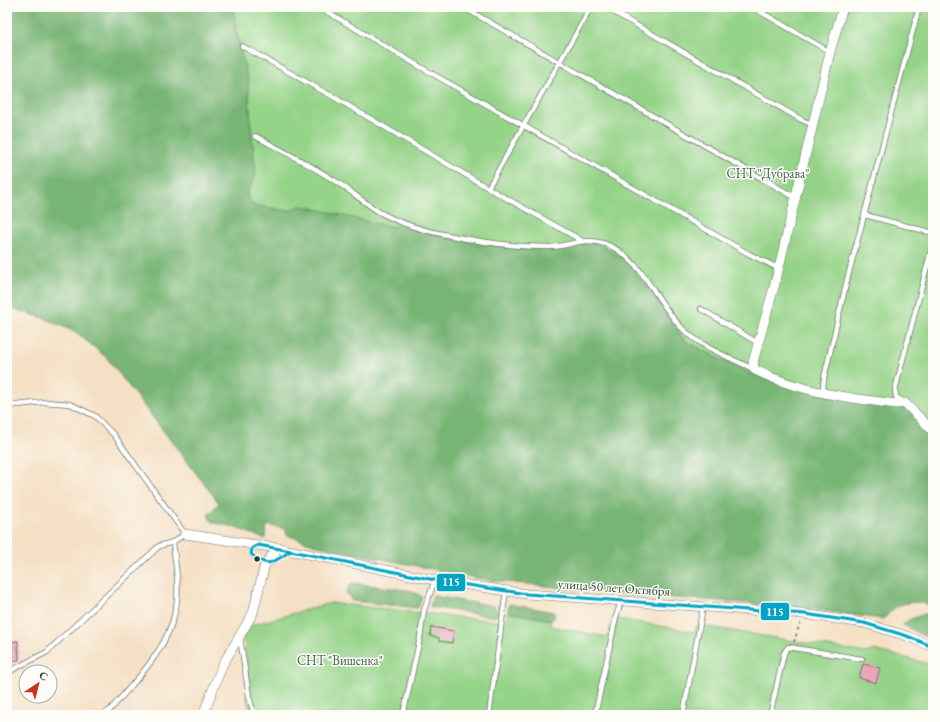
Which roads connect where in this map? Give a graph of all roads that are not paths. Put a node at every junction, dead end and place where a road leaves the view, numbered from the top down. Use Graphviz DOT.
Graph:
graph roads {
  1 [pos="320,7"];
  2 [pos="463,7"];
  3 [pos="591,7"];
  4 [pos="605,7"];
  5 [pos="752,7"];
  6 [pos="843,7"];
  7 [pos="919,7"];
  8 [pos="242,46"];
  9 [pos="830,52"];
  10 [pos="559,63"];
  11 [pos="523,125"];
  12 [pos="814,125"];
  13 [pos="255,136"];
  14 [pos="488,188"];
  15 [pos="796,198"];
  16 [pos="865,215"];
  17 [pos="933,233"];
  18 [pos="581,240"];
  19 [pos="933,243"];
  20 [pos="778,268"];
  21 [pos="701,309"];
  22 [pos="758,343"];
  23 [pos="755,370"];
  24 [pos="826,394"];
  25 [pos="905,403"];
  26 [pos="7,406"];
  27 [pos="933,431"];
  28 [pos="185,534"];
  29 [pos="173,542"];
  30 [pos="258,545"];
  31 [pos="278,548"];
  32 [pos="292,550"];
  33 [pos="265,564"];
  34 [pos="435,580"];
  35 [pos="506,591"];
  36 [pos="621,601"];
  37 [pos="703,607"];
  38 [pos="240,633"];
  39 [pos="933,647"];
  40 [pos="862,659"];
  41 [pos="7,670"];
  42 [pos="102,715"];
  43 [pos="204,715"];
  44 [pos="254,715"];
  45 [pos="403,715"];
  46 [pos="489,715"];
  47 [pos="595,715"];
  48 [pos="684,715"];
  49 [pos="770,715"];
  1 -- 11 [label="lane"];
  2 -- 10 [label="lane"];
  3 -- 10 [label="lane"];
  4 -- 12 [label="lane"];
  5 -- 9 [label="lane"];
  6 -- 9 [label="street"];
  7 -- 16 [label="lane"];
  8 -- 14 [label="lane"];
  9 -- 12 [label="street"];
  10 -- 11 [label="lane"];
  10 -- 15 [label="lane"];
  11 -- 14 [label="lane"];
  11 -- 20 [label="lane"];
  12 -- 15 [label="street"];
  13 -- 18 [label="lane"];
  14 -- 18 [label="lane"];
  15 -- 20 [label="street"];
  16 -- 17 [label="lane"];
  16 -- 24 [label="lane"];
  18 -- 23 [label="lane"];
  19 -- 25 [label="lane"];
  20 -- 22 [label="street"];
  21 -- 22 [label="lane"];
  22 -- 23 [label="street"];
  23 -- 24 [label="street"];
  24 -- 25 [label="street"];
  25 -- 27 [label="street"];
  26 -- 28 [label="lane"];
  28 -- 29 [label="lane"];
  28 -- 30 [label="street, улица 50 лет Октября"];
  29 -- 41 [label="lane"];
  29 -- 42 [label="lane"];
  30 -- 31 [label="street, улица 50 лет Октября"];
  30 -- 33 [label="lane"];
  31 -- 32 [label="street, улица 50 лет Октября"];
  31 -- 33 [label="street"];
  32 -- 33 [label="lane"];
  32 -- 34 [label="street, улица 50 лет Октября"];
  33 -- 38 [label="street"];
  34 -- 35 [label="street, улица 50 лет Октября"];
  34 -- 45 [label="lane"];
  35 -- 36 [label="street, улица 50 лет Октября"];
  35 -- 46 [label="lane"];
  36 -- 37 [label="street, улица 50 лет Октября"];
  36 -- 47 [label="lane"];
  37 -- 39 [label="street, улица 50 лет Октября"];
  37 -- 48 [label="lane"];
  38 -- 43 [label="street"];
  38 -- 44 [label="lane"];
  40 -- 49 [label="lane"];
}
